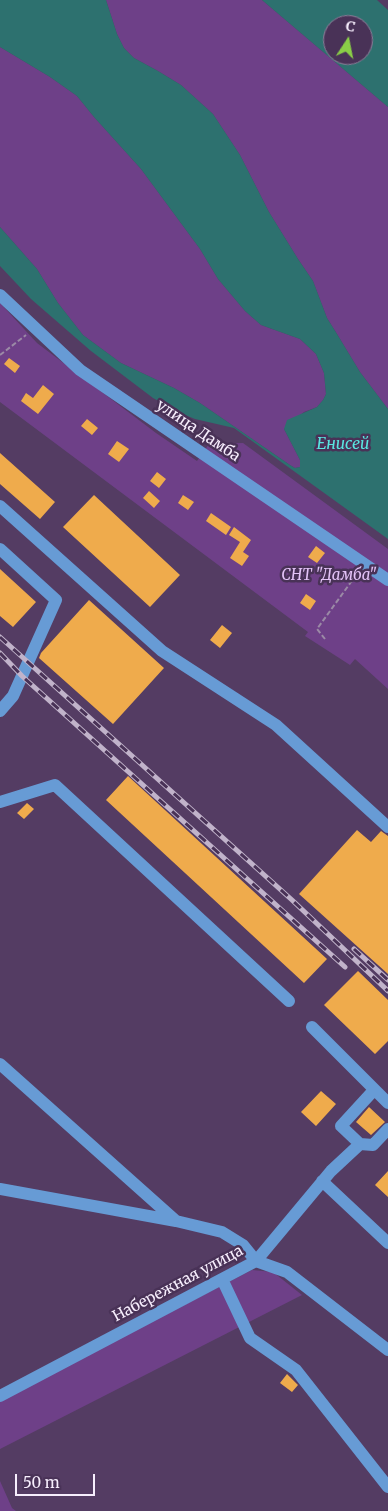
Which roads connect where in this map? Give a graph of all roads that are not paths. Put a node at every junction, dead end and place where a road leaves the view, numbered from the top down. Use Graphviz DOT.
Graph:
graph roads {
  1 [pos="0,295"];
  2 [pos="0,506"];
  3 [pos="0,549"];
  4 [pos="388,580"];
  5 [pos="0,711"];
  6 [pos="0,802"];
  7 [pos="388,828"];
  8 [pos="289,1001"];
  9 [pos="312,1027"];
  10 [pos="0,1064"];
  11 [pos="374,1090"];
  12 [pos="388,1103"];
  13 [pos="388,1129"];
  14 [pos="360,1144"];
  15 [pos="322,1182"];
  16 [pos="0,1189"];
  17 [pos="176,1221"];
  18 [pos="388,1243"];
  19 [pos="256,1261"];
  20 [pos="222,1280"];
  21 [pos="388,1350"];
  22 [pos="0,1396"];
  23 [pos="388,1488"];
  1 -- 4 [label="street, улица Дамба"];
  2 -- 7 [label="street"];
  3 -- 5 [label="street"];
  6 -- 8 [label="street"];
  9 -- 11 [label="street"];
  10 -- 17 [label="street"];
  11 -- 12 [label="street"];
  11 -- 14 [label="street"];
  13 -- 14 [label="street"];
  14 -- 15 [label="street"];
  15 -- 18 [label="street"];
  15 -- 19 [label="street"];
  16 -- 17 [label="street"];
  17 -- 19 [label="street"];
  19 -- 20 [label="street, Набережная улица"];
  19 -- 21 [label="street, Набережная улица"];
  20 -- 22 [label="street, Набережная улица"];
  20 -- 23 [label="street"];
}
